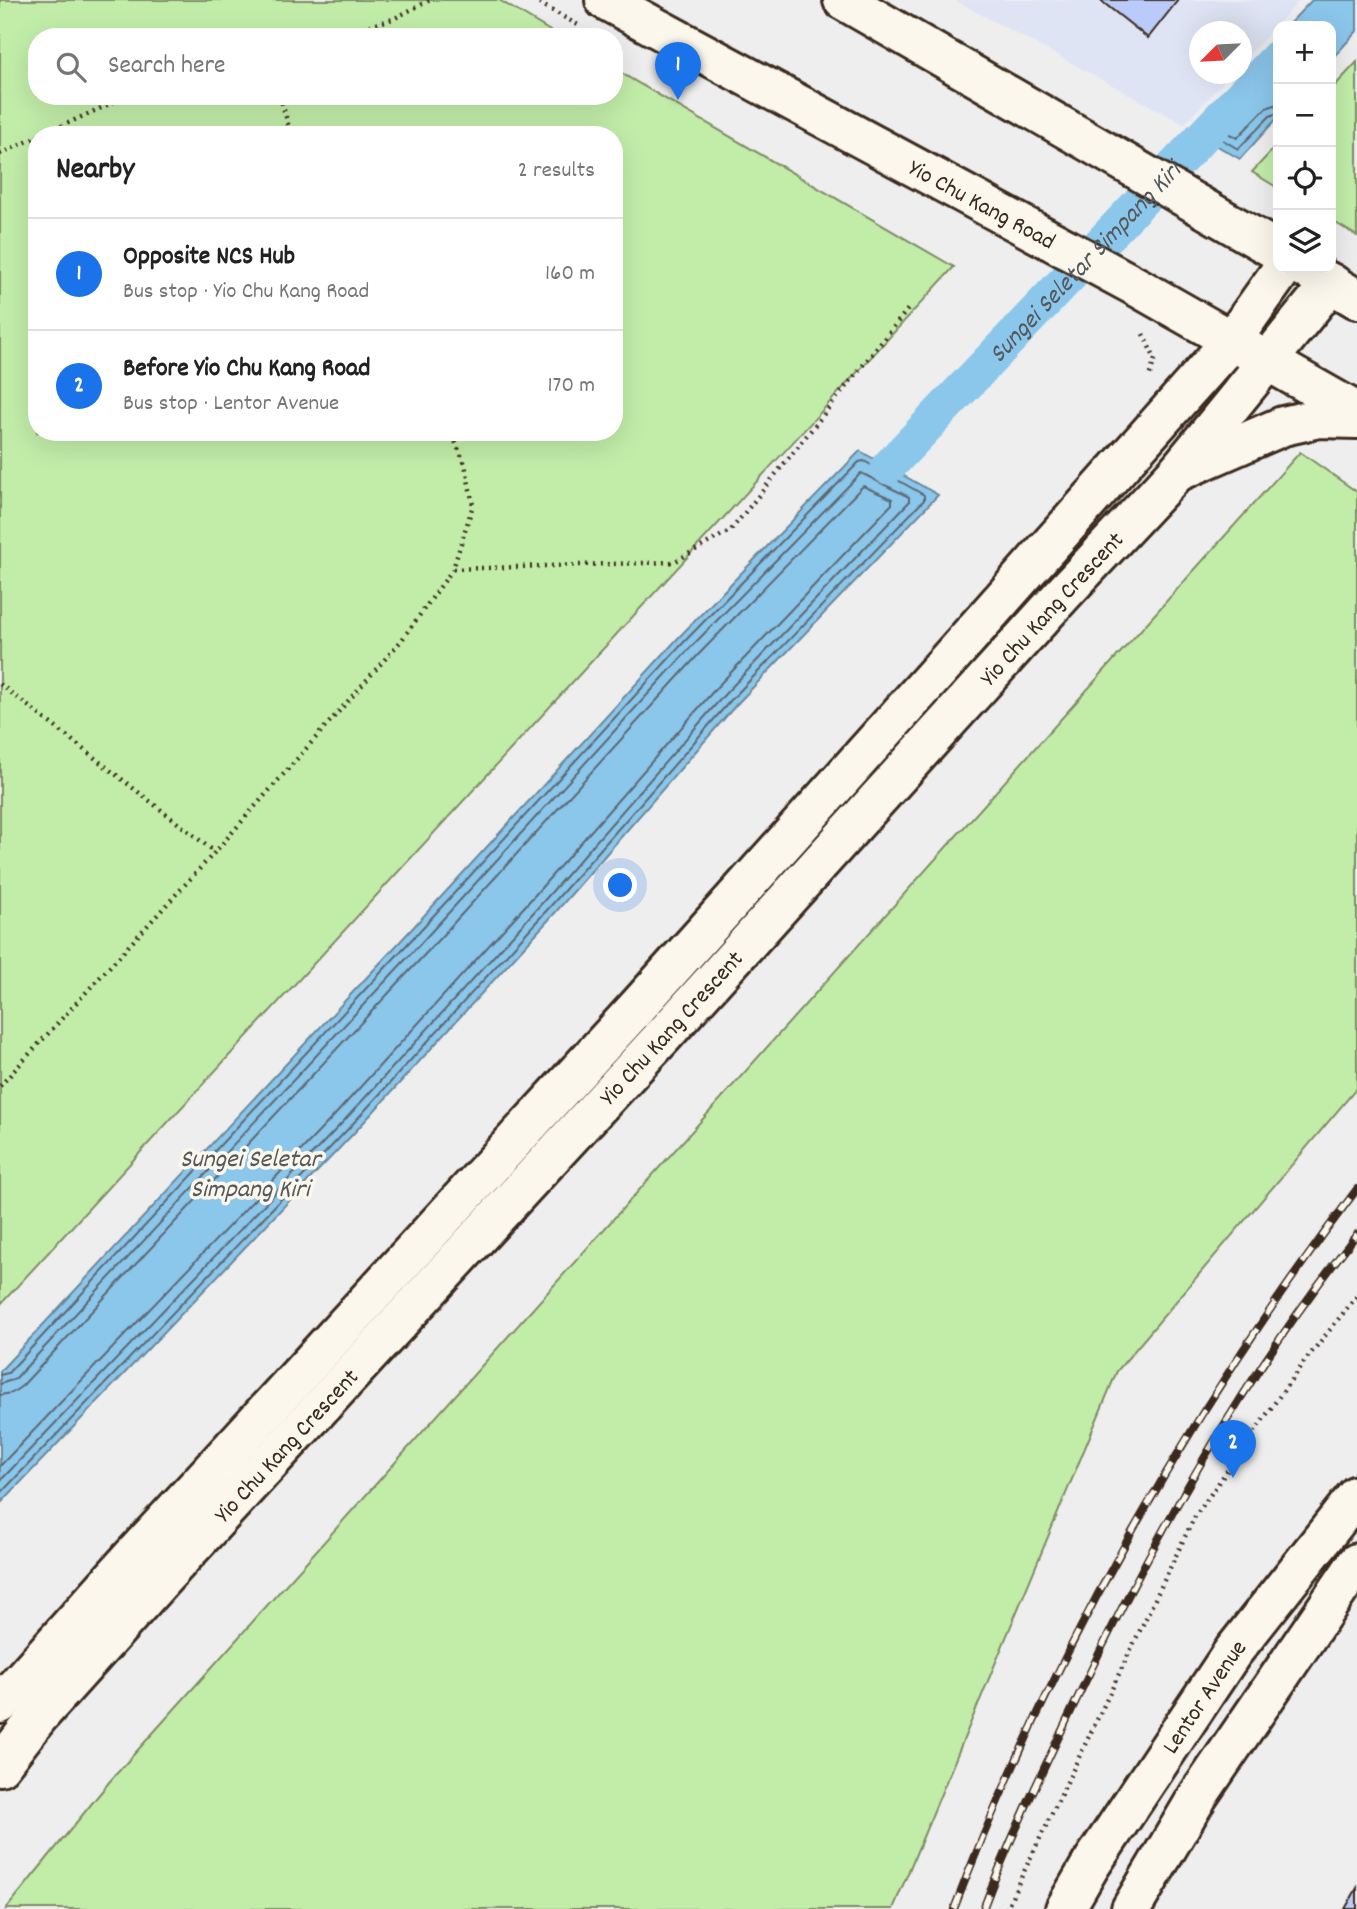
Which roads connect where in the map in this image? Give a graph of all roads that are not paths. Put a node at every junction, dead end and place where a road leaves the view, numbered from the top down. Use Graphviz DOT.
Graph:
graph roads {
  1 [pos="843,0"];
  2 [pos="597,15"];
  3 [pos="1273,248"];
  4 [pos="1279,273"];
  5 [pos="1331,283"];
  6 [pos="1231,340"];
  7 [pos="1269,360"];
  8 [pos="1357,411"];
  9 [pos="1357,419"];
  10 [pos="1177,472"];
  11 [pos="1357,1495"];
  12 [pos="1357,1563"];
  13 [pos="0,1704"];
  14 [pos="0,1766"];
  15 [pos="1065,1909"];
  16 [pos="1131,1909"];
  1 -- 3 [label="main road"];
  2 -- 6 [label="main road, Yio Chu Kang Road"];
  4 -- 6 [label="main road, Yio Chu Kang Crescent"];
  5 -- 7 [label="main road, Yio Chu Kang Crescent"];
  6 -- 7 [label="main road, Yio Chu Kang Road"];
  6 -- 13 [label="main road, Yio Chu Kang Crescent"];
  7 -- 8 [label="main road, Yio Chu Kang Road"];
  7 -- 10 [label="main road, Yio Chu Kang Crescent"];
  9 -- 10 [label="main road"];
  10 -- 14 [label="main road, Yio Chu Kang Crescent"];
  11 -- 15 [label="main road, Lentor Avenue"];
  12 -- 16 [label="main road, Lentor Avenue"];
}
